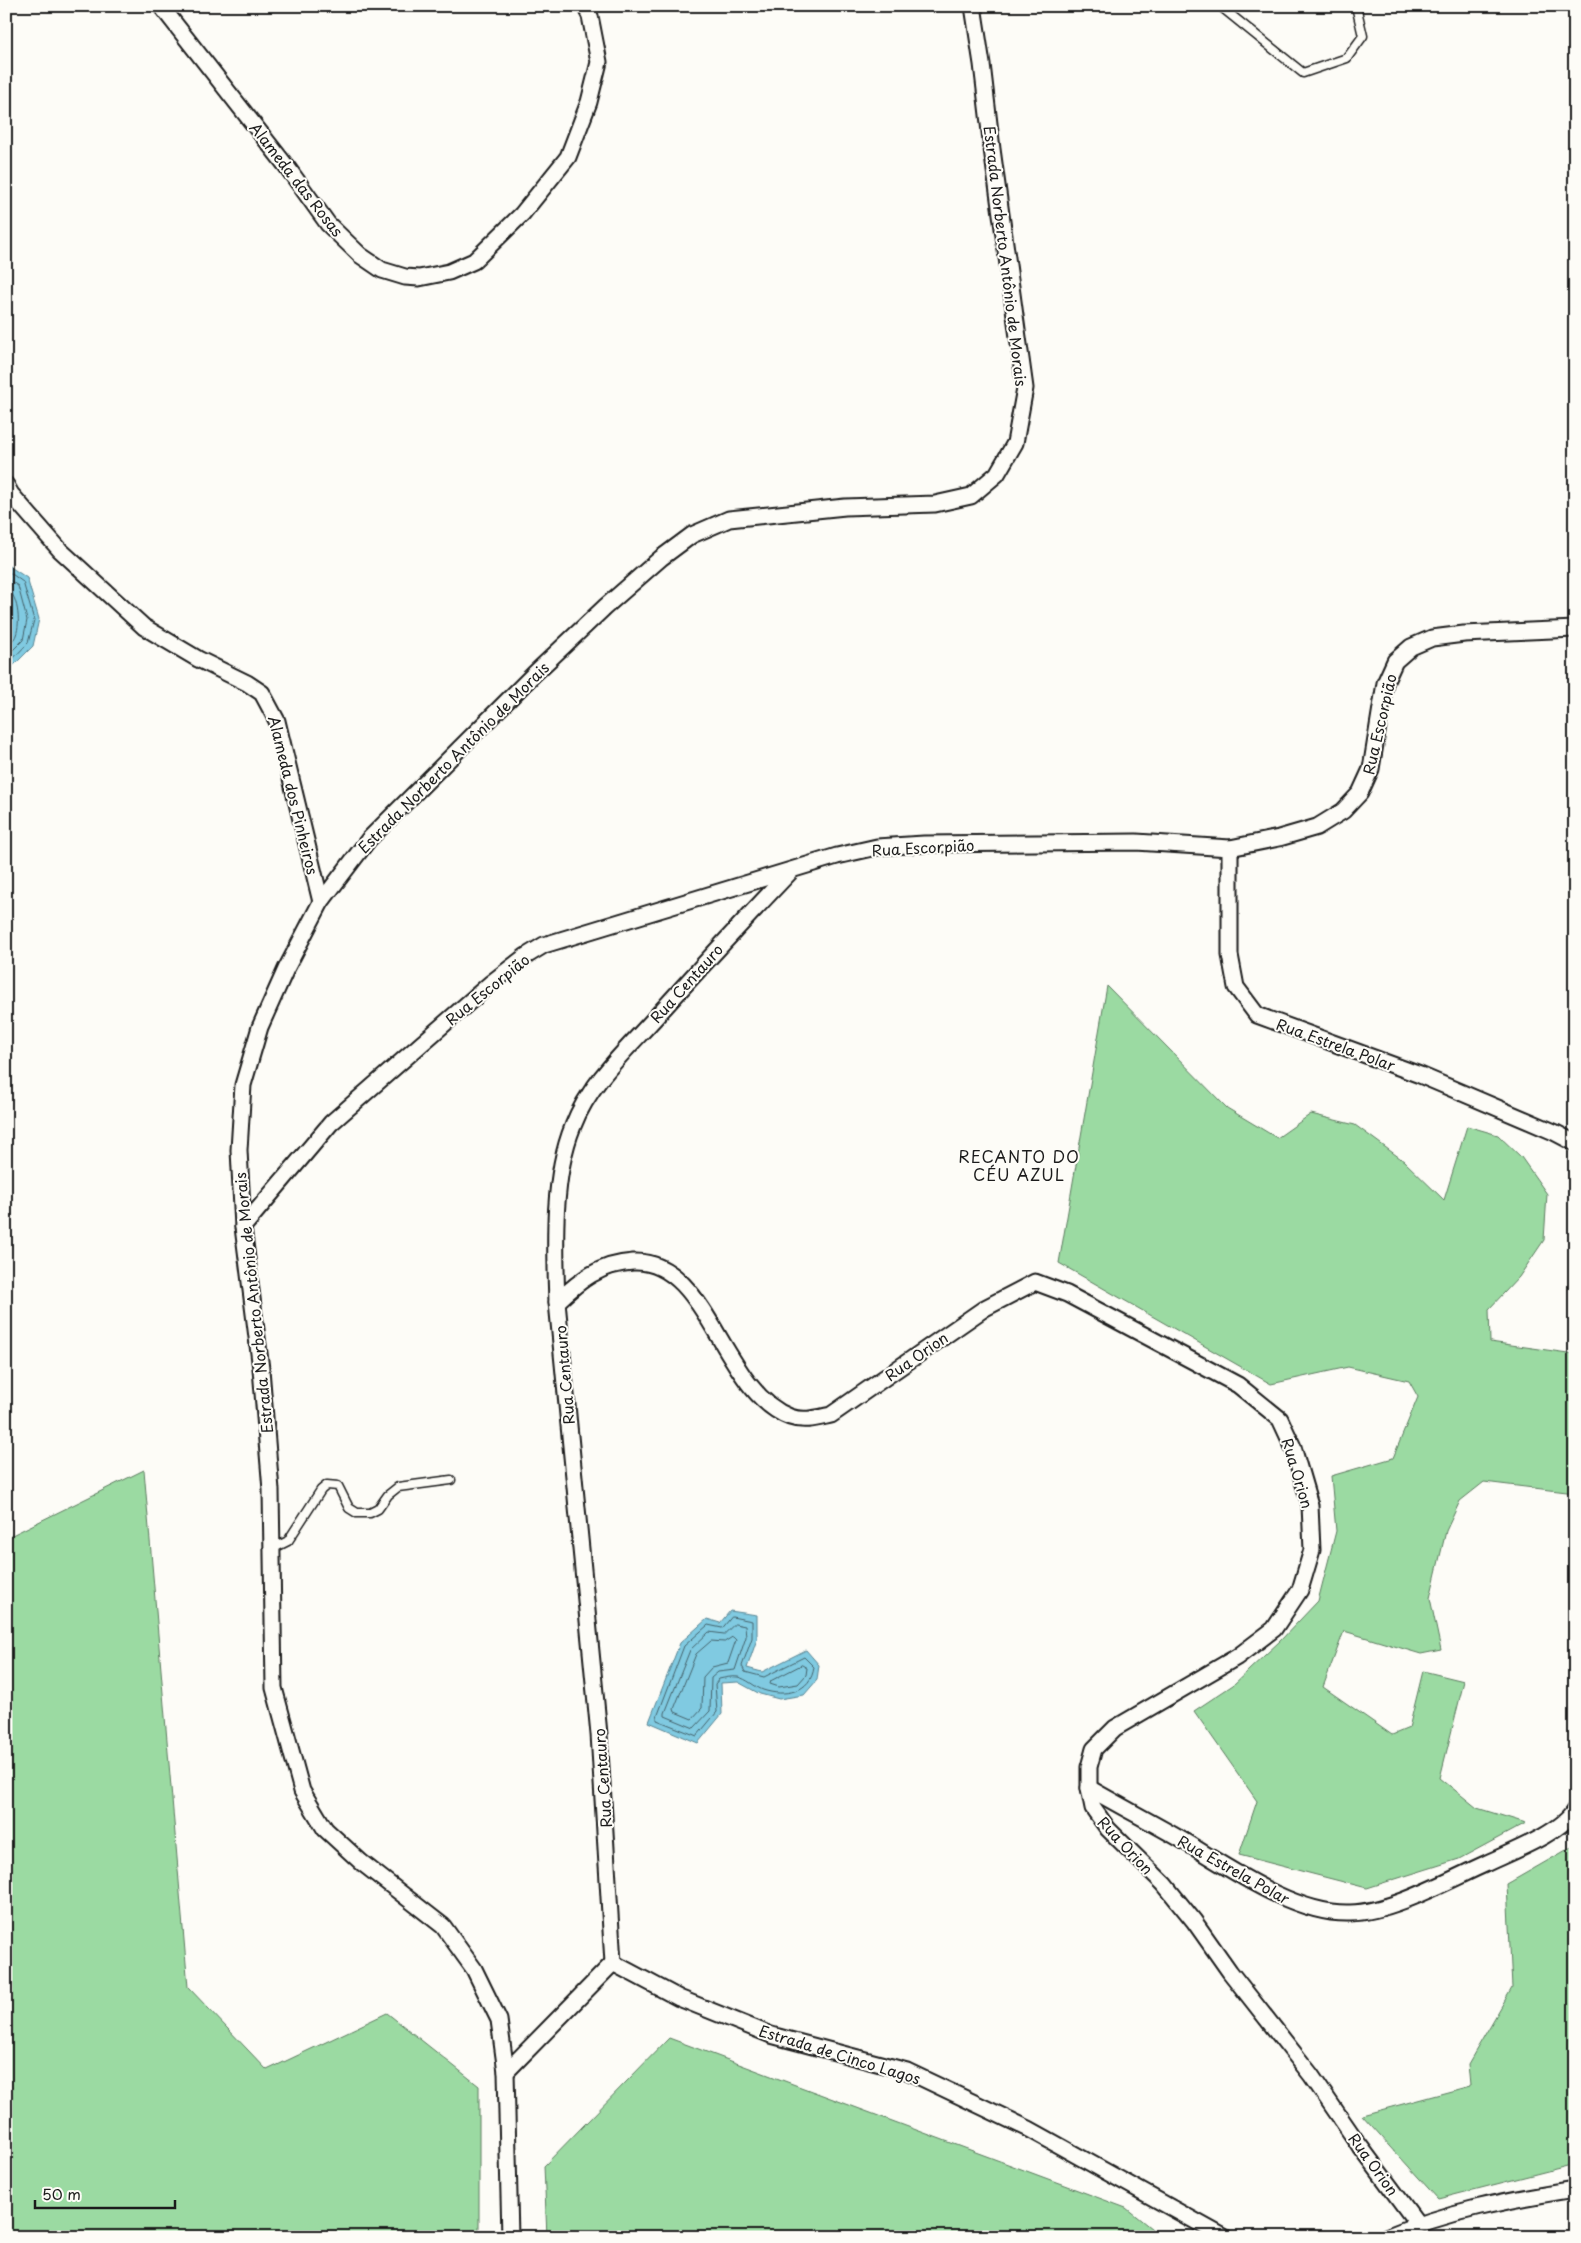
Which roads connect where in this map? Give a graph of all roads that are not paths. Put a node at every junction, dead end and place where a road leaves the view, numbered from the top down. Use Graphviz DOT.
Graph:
graph roads {
  1 [pos="162,6"];
  2 [pos="585,6"];
  3 [pos="973,6"];
  4 [pos="1220,6"];
  5 [pos="1356,6"];
  6 [pos="6,485"];
  7 [pos="1575,629"];
  8 [pos="1230,848"];
  9 [pos="792,869"];
  10 [pos="320,902"];
  11 [pos="1575,1143"];
  12 [pos="243,1227"];
  13 [pos="557,1302"];
  14 [pos="451,1480"];
  15 [pos="272,1549"];
  16 [pos="1088,1788"];
  17 [pos="1575,1809"];
  18 [pos="613,1963"];
  19 [pos="506,2072"];
  20 [pos="1575,2189"];
  21 [pos="1418,2224"];
  22 [pos="510,2237"];
  23 [pos="1224,2237"];
  24 [pos="1386,2237"];
  1 -- 2 [label="street, Alameda das Rosas"];
  3 -- 10 [label="street, Estrada Norberto Antônio de Morais"];
  4 -- 5 [label="lane"];
  6 -- 10 [label="street, Alameda dos Pinheiros"];
  7 -- 8 [label="street, Rua Escorpião"];
  8 -- 9 [label="street, Rua Escorpião"];
  8 -- 11 [label="street, Rua Estrela Polar"];
  9 -- 12 [label="street, Rua Escorpião"];
  9 -- 13 [label="street, Rua Centauro"];
  10 -- 12 [label="street, Estrada Norberto Antônio de Morais"];
  12 -- 15 [label="street, Estrada Norberto Antônio de Morais"];
  13 -- 16 [label="street, Rua Orion"];
  13 -- 18 [label="street, Rua Centauro"];
  14 -- 15 [label="lane"];
  15 -- 19 [label="street, Estrada Norberto Antônio de Morais"];
  16 -- 17 [label="street, Rua Estrela Polar"];
  16 -- 21 [label="street, Rua Orion"];
  18 -- 19 [label="street"];
  18 -- 23 [label="street, Estrada de Cinco Lagos"];
  19 -- 22 [label="street, Estrada Norberto Antônio de Morais"];
  20 -- 21 [label="street"];
  21 -- 24 [label="street"];
}
